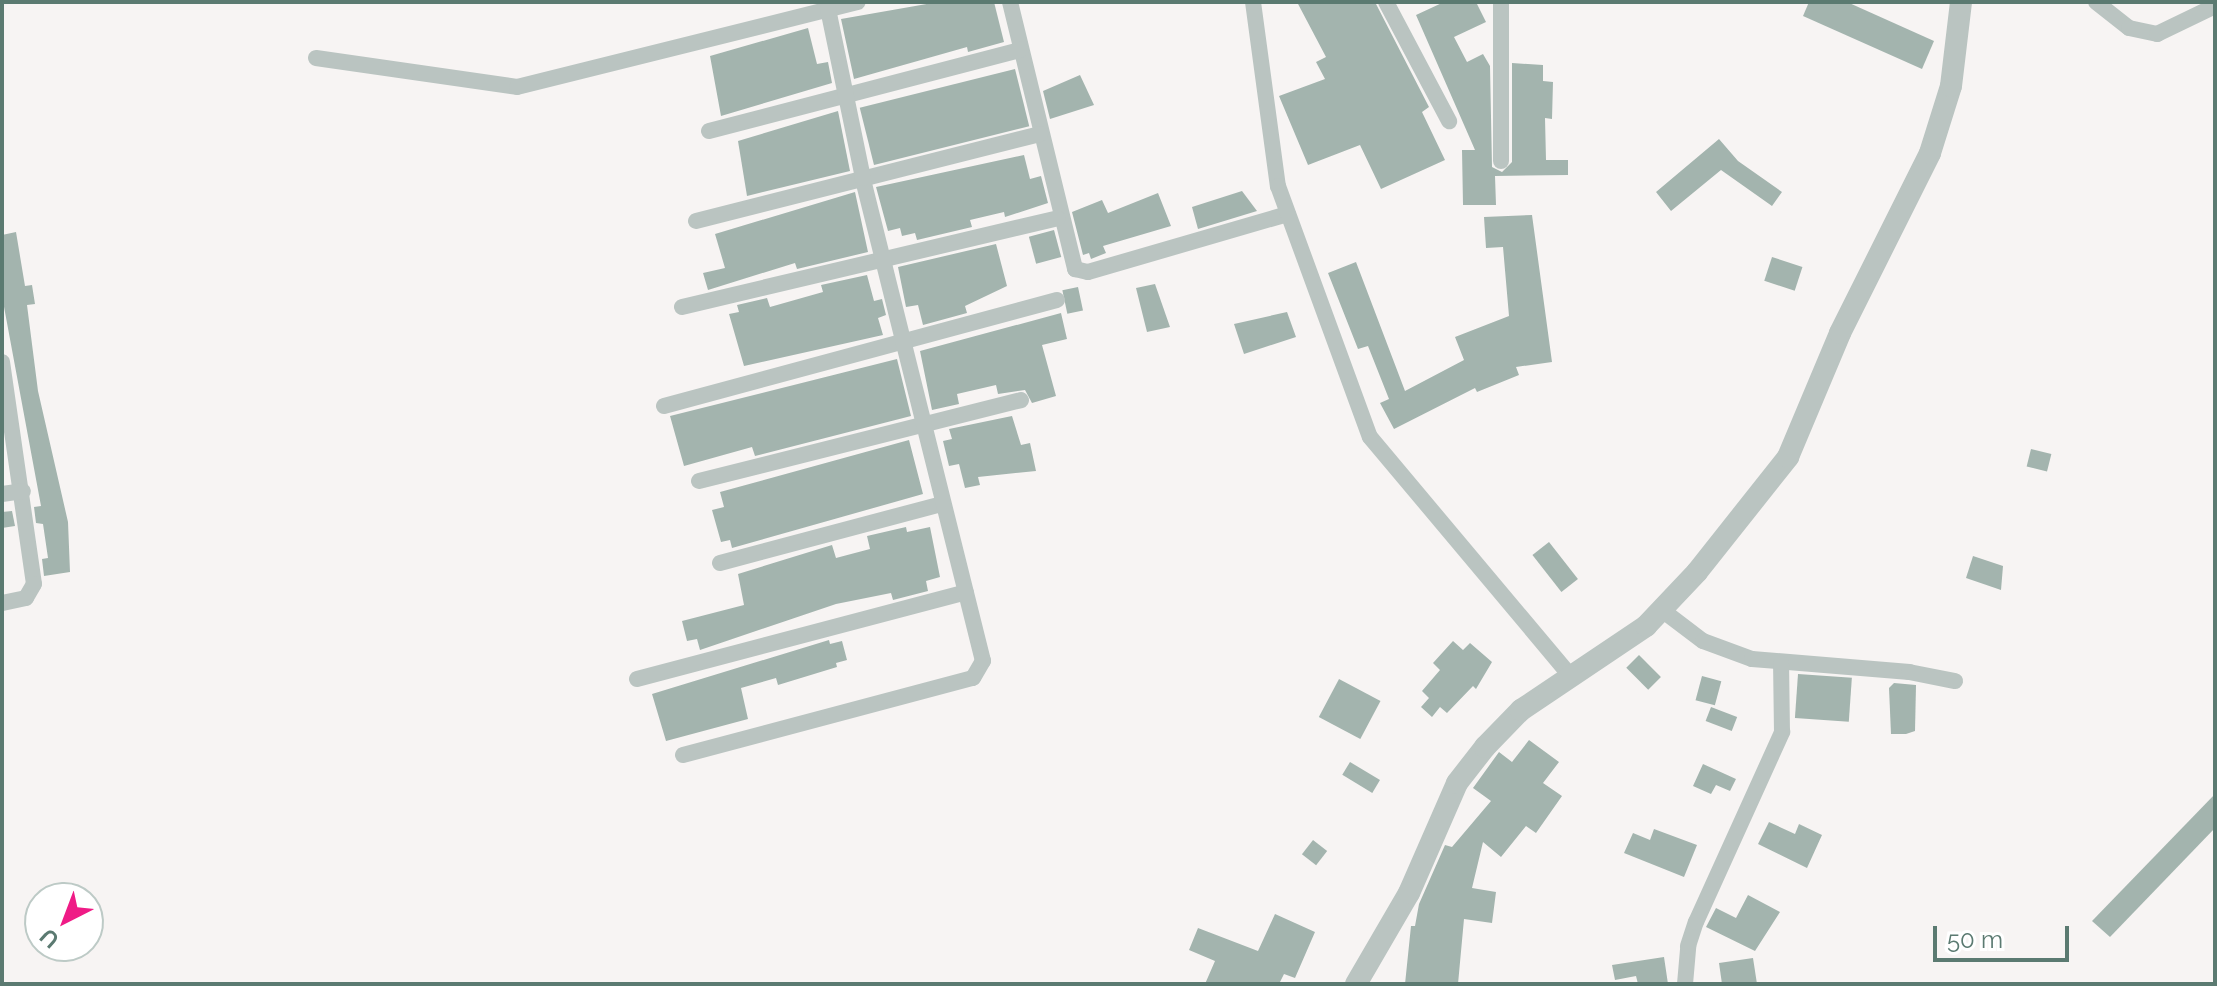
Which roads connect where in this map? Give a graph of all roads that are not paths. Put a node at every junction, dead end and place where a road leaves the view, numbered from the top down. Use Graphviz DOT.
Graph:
graph roads {
  1 [pos="858,2"];
  2 [pos="1010,2"];
  3 [pos="1254,2"];
  4 [pos="1386,2"];
  5 [pos="1501,2"];
  6 [pos="1961,2"];
  7 [pos="2096,2"];
  8 [pos="2215,6"];
  9 [pos="828,9"];
  10 [pos="1021,50"];
  11 [pos="316,58"];
  12 [pos="845,97"];
  13 [pos="1449,121"];
  14 [pos="709,131"];
  15 [pos="1040,134"];
  16 [pos="1501,161"];
  17 [pos="863,178"];
  18 [pos="1288,214"];
  19 [pos="1058,218"];
  20 [pos="696,221"];
  21 [pos="883,256"];
  22 [pos="1057,300"];
  23 [pos="682,307"];
  24 [pos="905,340"];
  25 [pos="2,362"];
  26 [pos="1021,400"];
  27 [pos="664,406"];
  28 [pos="924,425"];
  29 [pos="699,481"];
  30 [pos="23,491"];
  31 [pos="2,494"];
  32 [pos="942,504"];
  33 [pos="720,563"];
  34 [pos="966,592"];
  35 [pos="2,603"];
  36 [pos="1662,610"];
  37 [pos="1781,664"];
  38 [pos="1570,675"];
  39 [pos="637,679"];
  40 [pos="1955,681"];
  41 [pos="683,755"];
  42 [pos="1356,984"];
  43 [pos="1685,984"];
  1 -- 9 [label="street"];
  2 -- 10 [label="street"];
  3 -- 18 [label="street"];
  4 -- 13 [label="street"];
  5 -- 16 [label="street"];
  6 -- 36 [label="street"];
  7 -- 8 [label="street"];
  9 -- 11 [label="street"];
  9 -- 12 [label="street"];
  10 -- 12 [label="street"];
  10 -- 15 [label="street"];
  12 -- 14 [label="street"];
  12 -- 17 [label="street"];
  15 -- 17 [label="street"];
  15 -- 19 [label="street"];
  17 -- 20 [label="street"];
  17 -- 21 [label="street"];
  18 -- 19 [label="street"];
  18 -- 38 [label="street"];
  19 -- 21 [label="street"];
  21 -- 23 [label="street"];
  21 -- 24 [label="street"];
  22 -- 24 [label="street"];
  24 -- 27 [label="street"];
  24 -- 28 [label="street"];
  25 -- 30 [label="street"];
  26 -- 28 [label="street"];
  28 -- 29 [label="street"];
  28 -- 32 [label="street"];
  30 -- 31 [label="street"];
  30 -- 35 [label="street"];
  32 -- 33 [label="street"];
  32 -- 34 [label="street"];
  34 -- 39 [label="street"];
  34 -- 41 [label="street"];
  36 -- 37 [label="street"];
  36 -- 38 [label="street"];
  37 -- 40 [label="street"];
  37 -- 43 [label="street"];
  38 -- 42 [label="street"];
}
